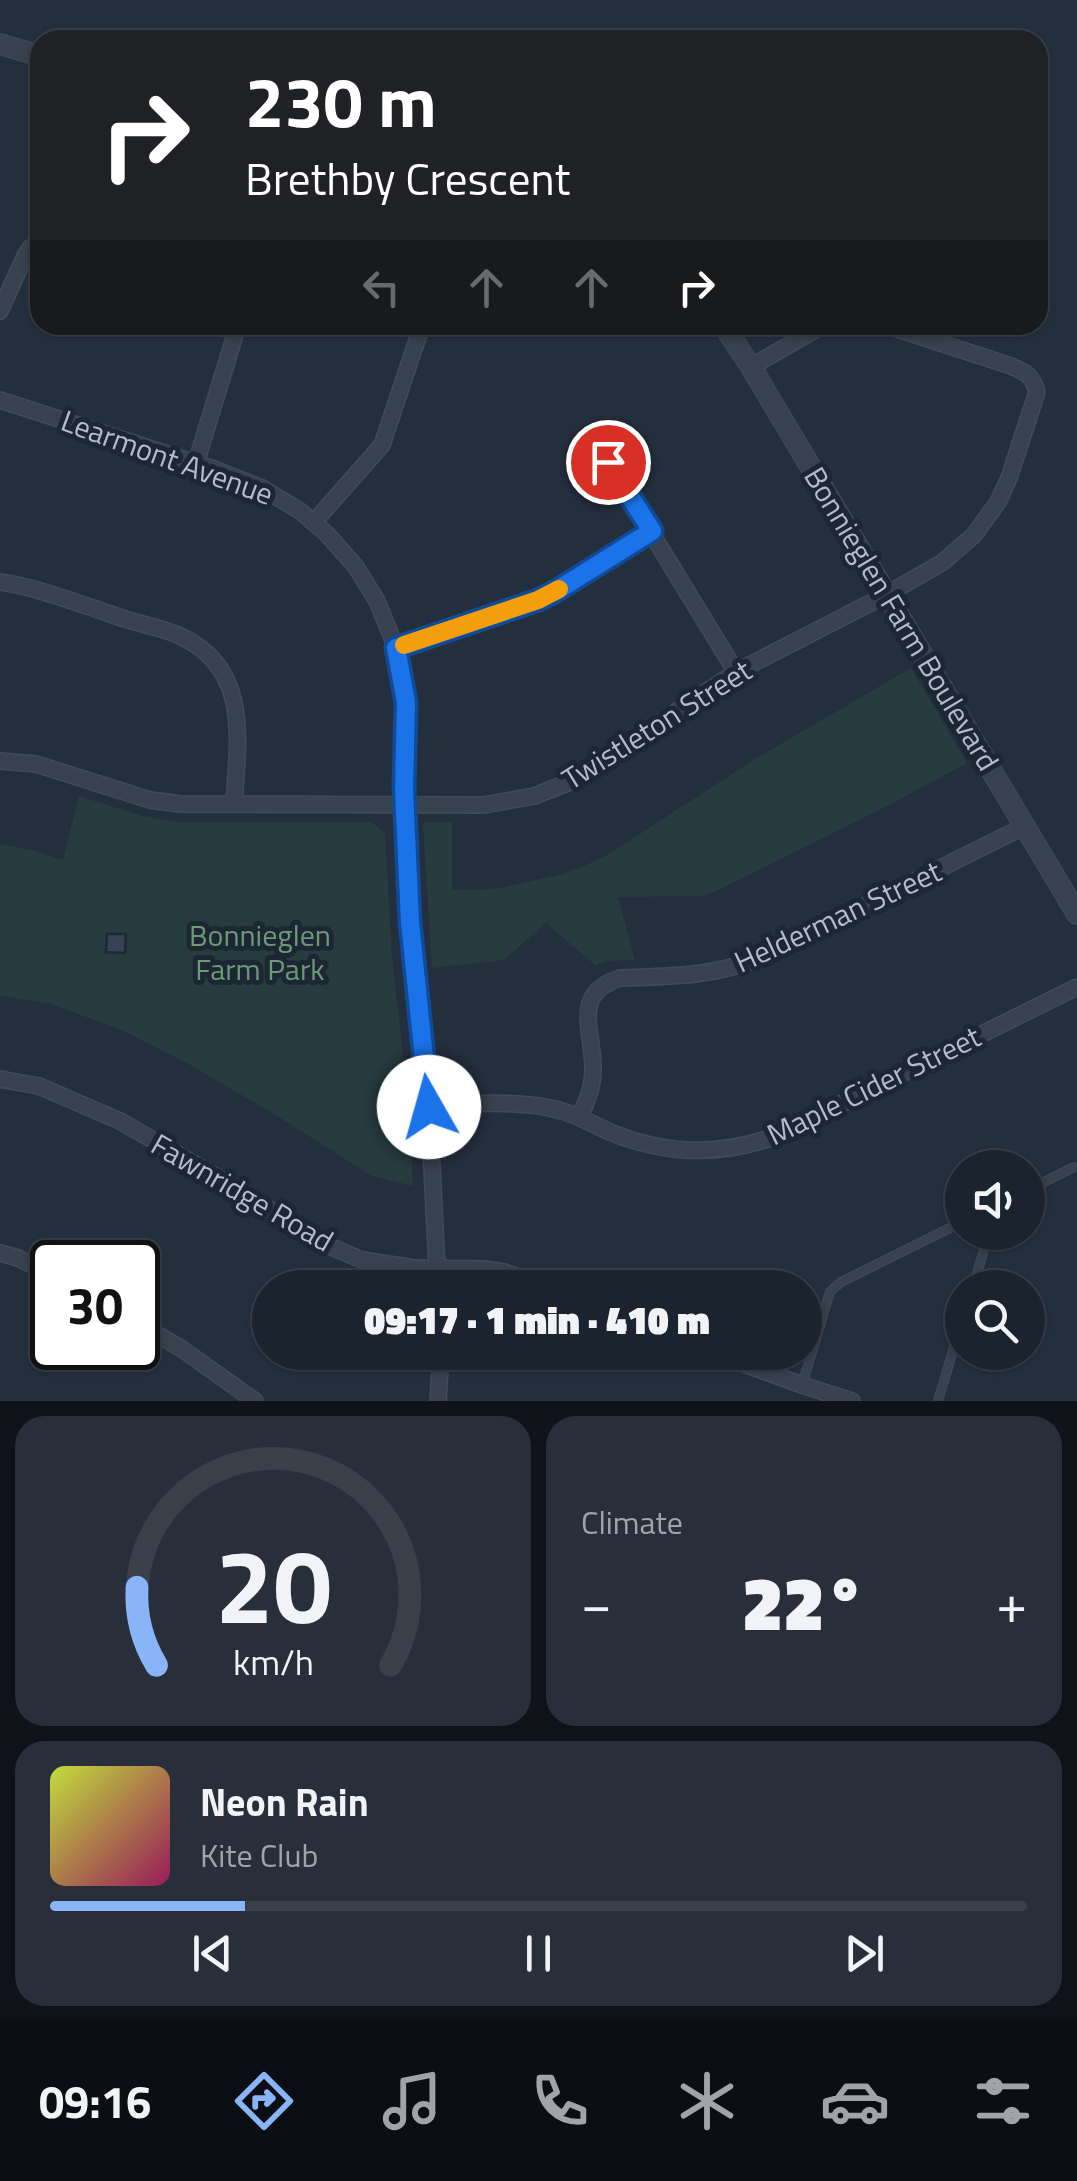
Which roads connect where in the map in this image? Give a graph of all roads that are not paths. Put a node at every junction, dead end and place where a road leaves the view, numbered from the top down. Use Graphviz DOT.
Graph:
graph roads {
  1 [pos="0,44"];
  2 [pos="30,53"];
  3 [pos="30,248"];
  4 [pos="0,311"];
  5 [pos="235,335"];
  6 [pos="419,335"];
  7 [pos="730,335"];
  8 [pos="806,335"];
  9 [pos="915,335"];
  10 [pos="751,367"];
  11 [pos="0,400"];
  12 [pos="582,451"];
  13 [pos="196,463"];
  14 [pos="314,522"];
  15 [pos="652,531"];
  16 [pos="0,582"];
  17 [pos="886,595"];
  18 [pos="396,648"];
  19 [pos="736,672"];
  20 [pos="0,761"];
  21 [pos="234,804"];
  22 [pos="404,804"];
  23 [pos="1025,826"];
  24 [pos="1077,914"];
  25 [pos="1077,987"];
  26 [pos="0,1079"];
  27 [pos="429,1107"];
  28 [pos="580,1116"];
  29 [pos="1074,1167"];
  30 [pos="1045,1182"];
  31 [pos="945,1230"];
  32 [pos="0,1254"];
  33 [pos="30,1264"];
  34 [pos="437,1270"];
  35 [pos="491,1270"];
  36 [pos="160,1336"];
  37 [pos="440,1370"];
  38 [pos="761,1370"];
  39 [pos="947,1370"];
  40 [pos="802,1385"];
  41 [pos="256,1401"];
  42 [pos="438,1401"];
  43 [pos="852,1401"];
  44 [pos="938,1401"];
  1 -- 2 [label="street"];
  3 -- 4 [label="street"];
  5 -- 13 [label="street"];
  6 -- 14 [label="street"];
  7 -- 10 [label="street, Bonnieglen Farm Boulevard"];
  8 -- 10 [label="street"];
  9 -- 17 [label="street, Twistleton Street"];
  10 -- 17 [label="street, Bonnieglen Farm Boulevard"];
  11 -- 13 [label="street, Learmont Avenue"];
  12 -- 15 [label="street"];
  13 -- 14 [label="street, Learmont Avenue"];
  14 -- 18 [label="street, Learmont Avenue"];
  15 -- 18 [label="street"];
  15 -- 19 [label="street"];
  16 -- 21 [label="street"];
  17 -- 19 [label="street, Twistleton Street"];
  17 -- 23 [label="street, Bonnieglen Farm Boulevard"];
  18 -- 22 [label="street, Learmont Avenue"];
  19 -- 22 [label="street, Twistleton Street"];
  20 -- 21 [label="street, Twistleton Street"];
  21 -- 22 [label="street, Twistleton Street"];
  22 -- 27 [label="street, Learmont Avenue"];
  23 -- 24 [label="street, Bonnieglen Farm Boulevard"];
  23 -- 28 [label="street, Helderman Street"];
  25 -- 28 [label="street, Maple Cider Street"];
  26 -- 34 [label="street, Fawnridge Road"];
  27 -- 28 [label="street, Maple Cider Street"];
  27 -- 34 [label="street, Learmont Avenue"];
  29 -- 30 [label="lane"];
  31 -- 40 [label="lane"];
  32 -- 33 [label="street"];
  34 -- 35 [label="street, Fawnridge Road"];
  36 -- 41 [label="street"];
  37 -- 42 [label="street"];
  38 -- 40 [label="street"];
  39 -- 44 [label="lane"];
  40 -- 43 [label="street"];
}
